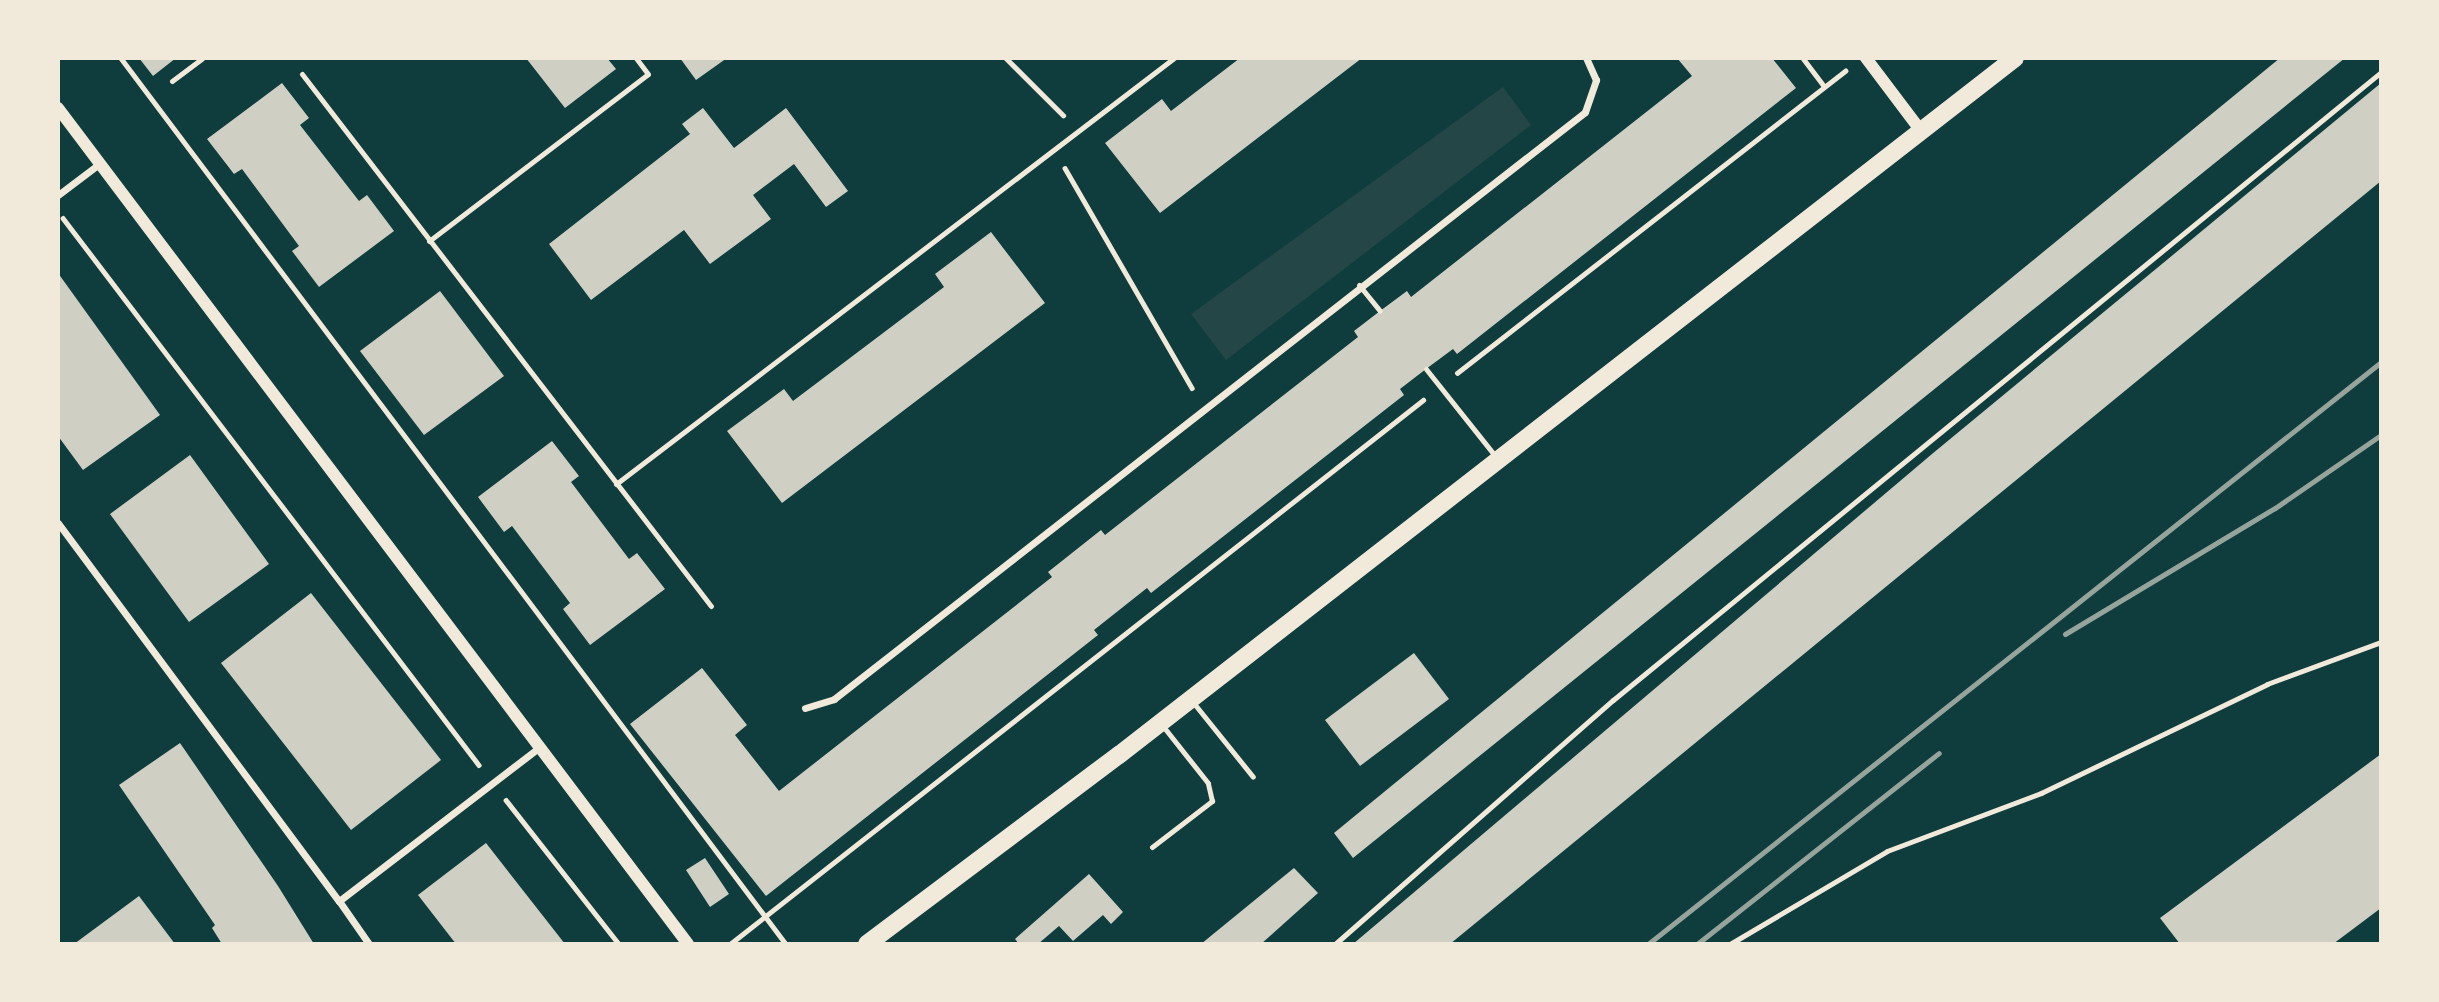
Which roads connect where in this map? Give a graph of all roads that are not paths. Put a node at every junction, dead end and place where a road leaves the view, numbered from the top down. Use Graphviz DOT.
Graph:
graph roads {
  1 [pos="202,58"];
  2 [pos="636,58"];
  3 [pos="1174,58"];
  4 [pos="1586,58"];
  5 [pos="2015,58"];
  6 [pos="1860,61"];
  7 [pos="2381,72"];
  8 [pos="302,74"];
  9 [pos="172,81"];
  10 [pos="58,108"];
  11 [pos="1921,131"];
  12 [pos="99,164"];
  13 [pos="58,195"];
  14 [pos="429,241"];
  15 [pos="1359,285"];
  16 [pos="1380,311"];
  17 [pos="1426,369"];
  18 [pos="1497,458"];
  19 [pos="616,484"];
  20 [pos="58,523"];
  21 [pos="711,607"];
  22 [pos="2381,642"];
  23 [pos="1190,699"];
  24 [pos="805,708"];
  25 [pos="1160,722"];
  26 [pos="540,747"];
  27 [pos="1253,777"];
  28 [pos="1152,847"];
  29 [pos="339,901"];
  30 [pos="369,944"];
  31 [pos="688,944"];
  32 [pos="867,944"];
  33 [pos="1335,944"];
  34 [pos="1730,944"];
  1 -- 9 [label="lane"];
  2 -- 14 [label="lane"];
  3 -- 19 [label="lane"];
  4 -- 15 [label="street"];
  5 -- 11 [label="main road"];
  6 -- 11 [label="street"];
  7 -- 33 [label="lane"];
  8 -- 14 [label="lane"];
  10 -- 12 [label="street"];
  11 -- 18 [label="main road"];
  12 -- 13 [label="street"];
  12 -- 26 [label="street"];
  14 -- 19 [label="lane"];
  15 -- 16 [label="lane"];
  15 -- 24 [label="street"];
  17 -- 18 [label="lane"];
  18 -- 23 [label="main road"];
  19 -- 21 [label="lane"];
  20 -- 29 [label="street"];
  22 -- 34 [label="lane"];
  23 -- 25 [label="main road"];
  23 -- 27 [label="lane"];
  25 -- 28 [label="lane"];
  25 -- 32 [label="main road"];
  26 -- 29 [label="street"];
  26 -- 31 [label="street"];
  29 -- 30 [label="street"];
}
